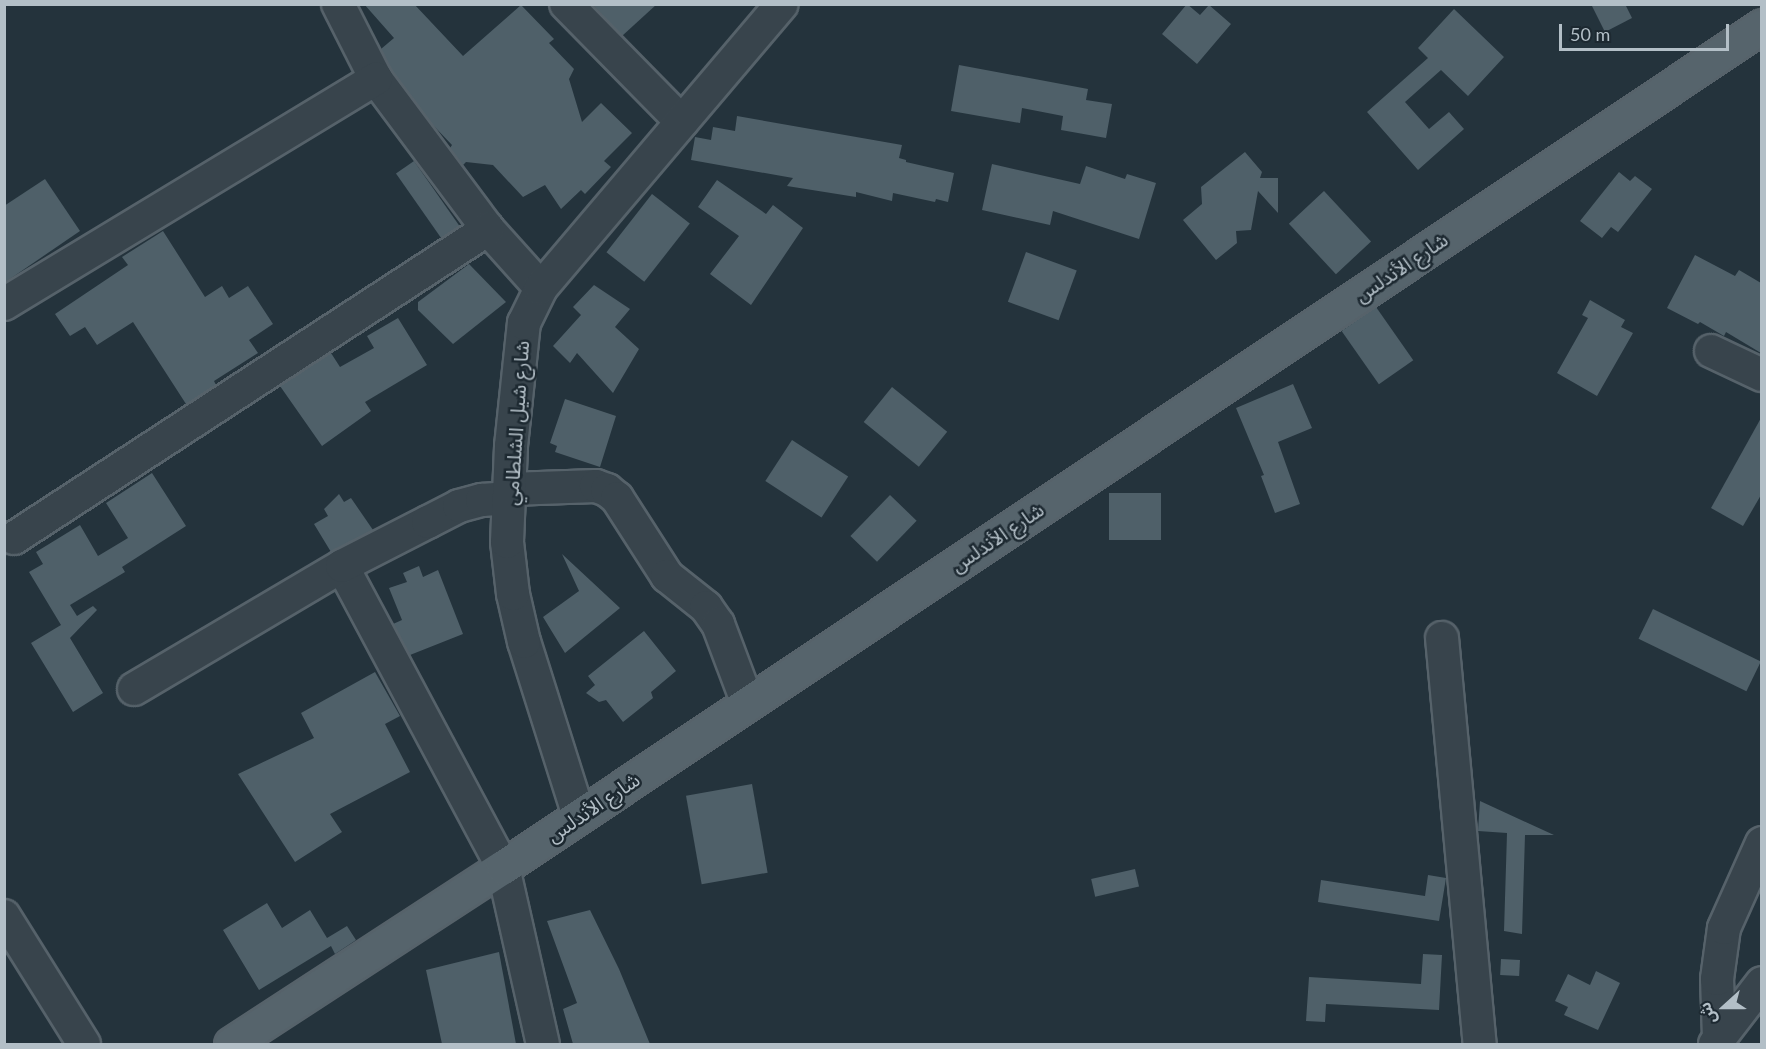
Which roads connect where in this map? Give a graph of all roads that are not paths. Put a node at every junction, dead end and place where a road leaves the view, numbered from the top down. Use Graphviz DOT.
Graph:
graph roads {
  1 [pos="338,4"];
  2 [pos="566,4"];
  3 [pos="782,4"];
  4 [pos="1761,26"];
  5 [pos="376,79"];
  6 [pos="682,122"];
  7 [pos="488,229"];
  8 [pos="541,288"];
  9 [pos="4,304"];
  10 [pos="1711,351"];
  11 [pos="1761,375"];
  12 [pos="510,494"];
  13 [pos="14,538"];
  14 [pos="342,566"];
  15 [pos="1442,638"];
  16 [pos="134,689"];
  17 [pos="748,704"];
  18 [pos="579,816"];
  19 [pos="1761,843"];
  20 [pos="503,867"];
  21 [pos="4,916"];
  22 [pos="1761,983"];
  23 [pos="1717,1041"];
  24 [pos="84,1044"];
  25 [pos="231,1044"];
  26 [pos="543,1044"];
  27 [pos="1480,1044"];
  1 -- 5 [label="street"];
  2 -- 6 [label="street"];
  3 -- 6 [label="street, شارع شيل الشلطامي"];
  4 -- 17 [label="main road, شارع الأندلس"];
  5 -- 7 [label="street"];
  5 -- 9 [label="street"];
  6 -- 8 [label="street, شارع شيل الشلطامي"];
  7 -- 8 [label="street"];
  7 -- 13 [label="street"];
  8 -- 12 [label="street, شارع شيل الشلطامي"];
  10 -- 11 [label="street"];
  12 -- 14 [label="street"];
  12 -- 17 [label="street"];
  12 -- 18 [label="street, شارع شيل الشلطامي"];
  14 -- 16 [label="street"];
  14 -- 20 [label="street"];
  15 -- 27 [label="street"];
  17 -- 18 [label="main road, شارع الأندلس"];
  18 -- 20 [label="main road, شارع الأندلس"];
  19 -- 23 [label="street"];
  20 -- 25 [label="main road, شارع الأندلس"];
  20 -- 26 [label="street"];
  21 -- 24 [label="street"];
  22 -- 23 [label="street"];
}
